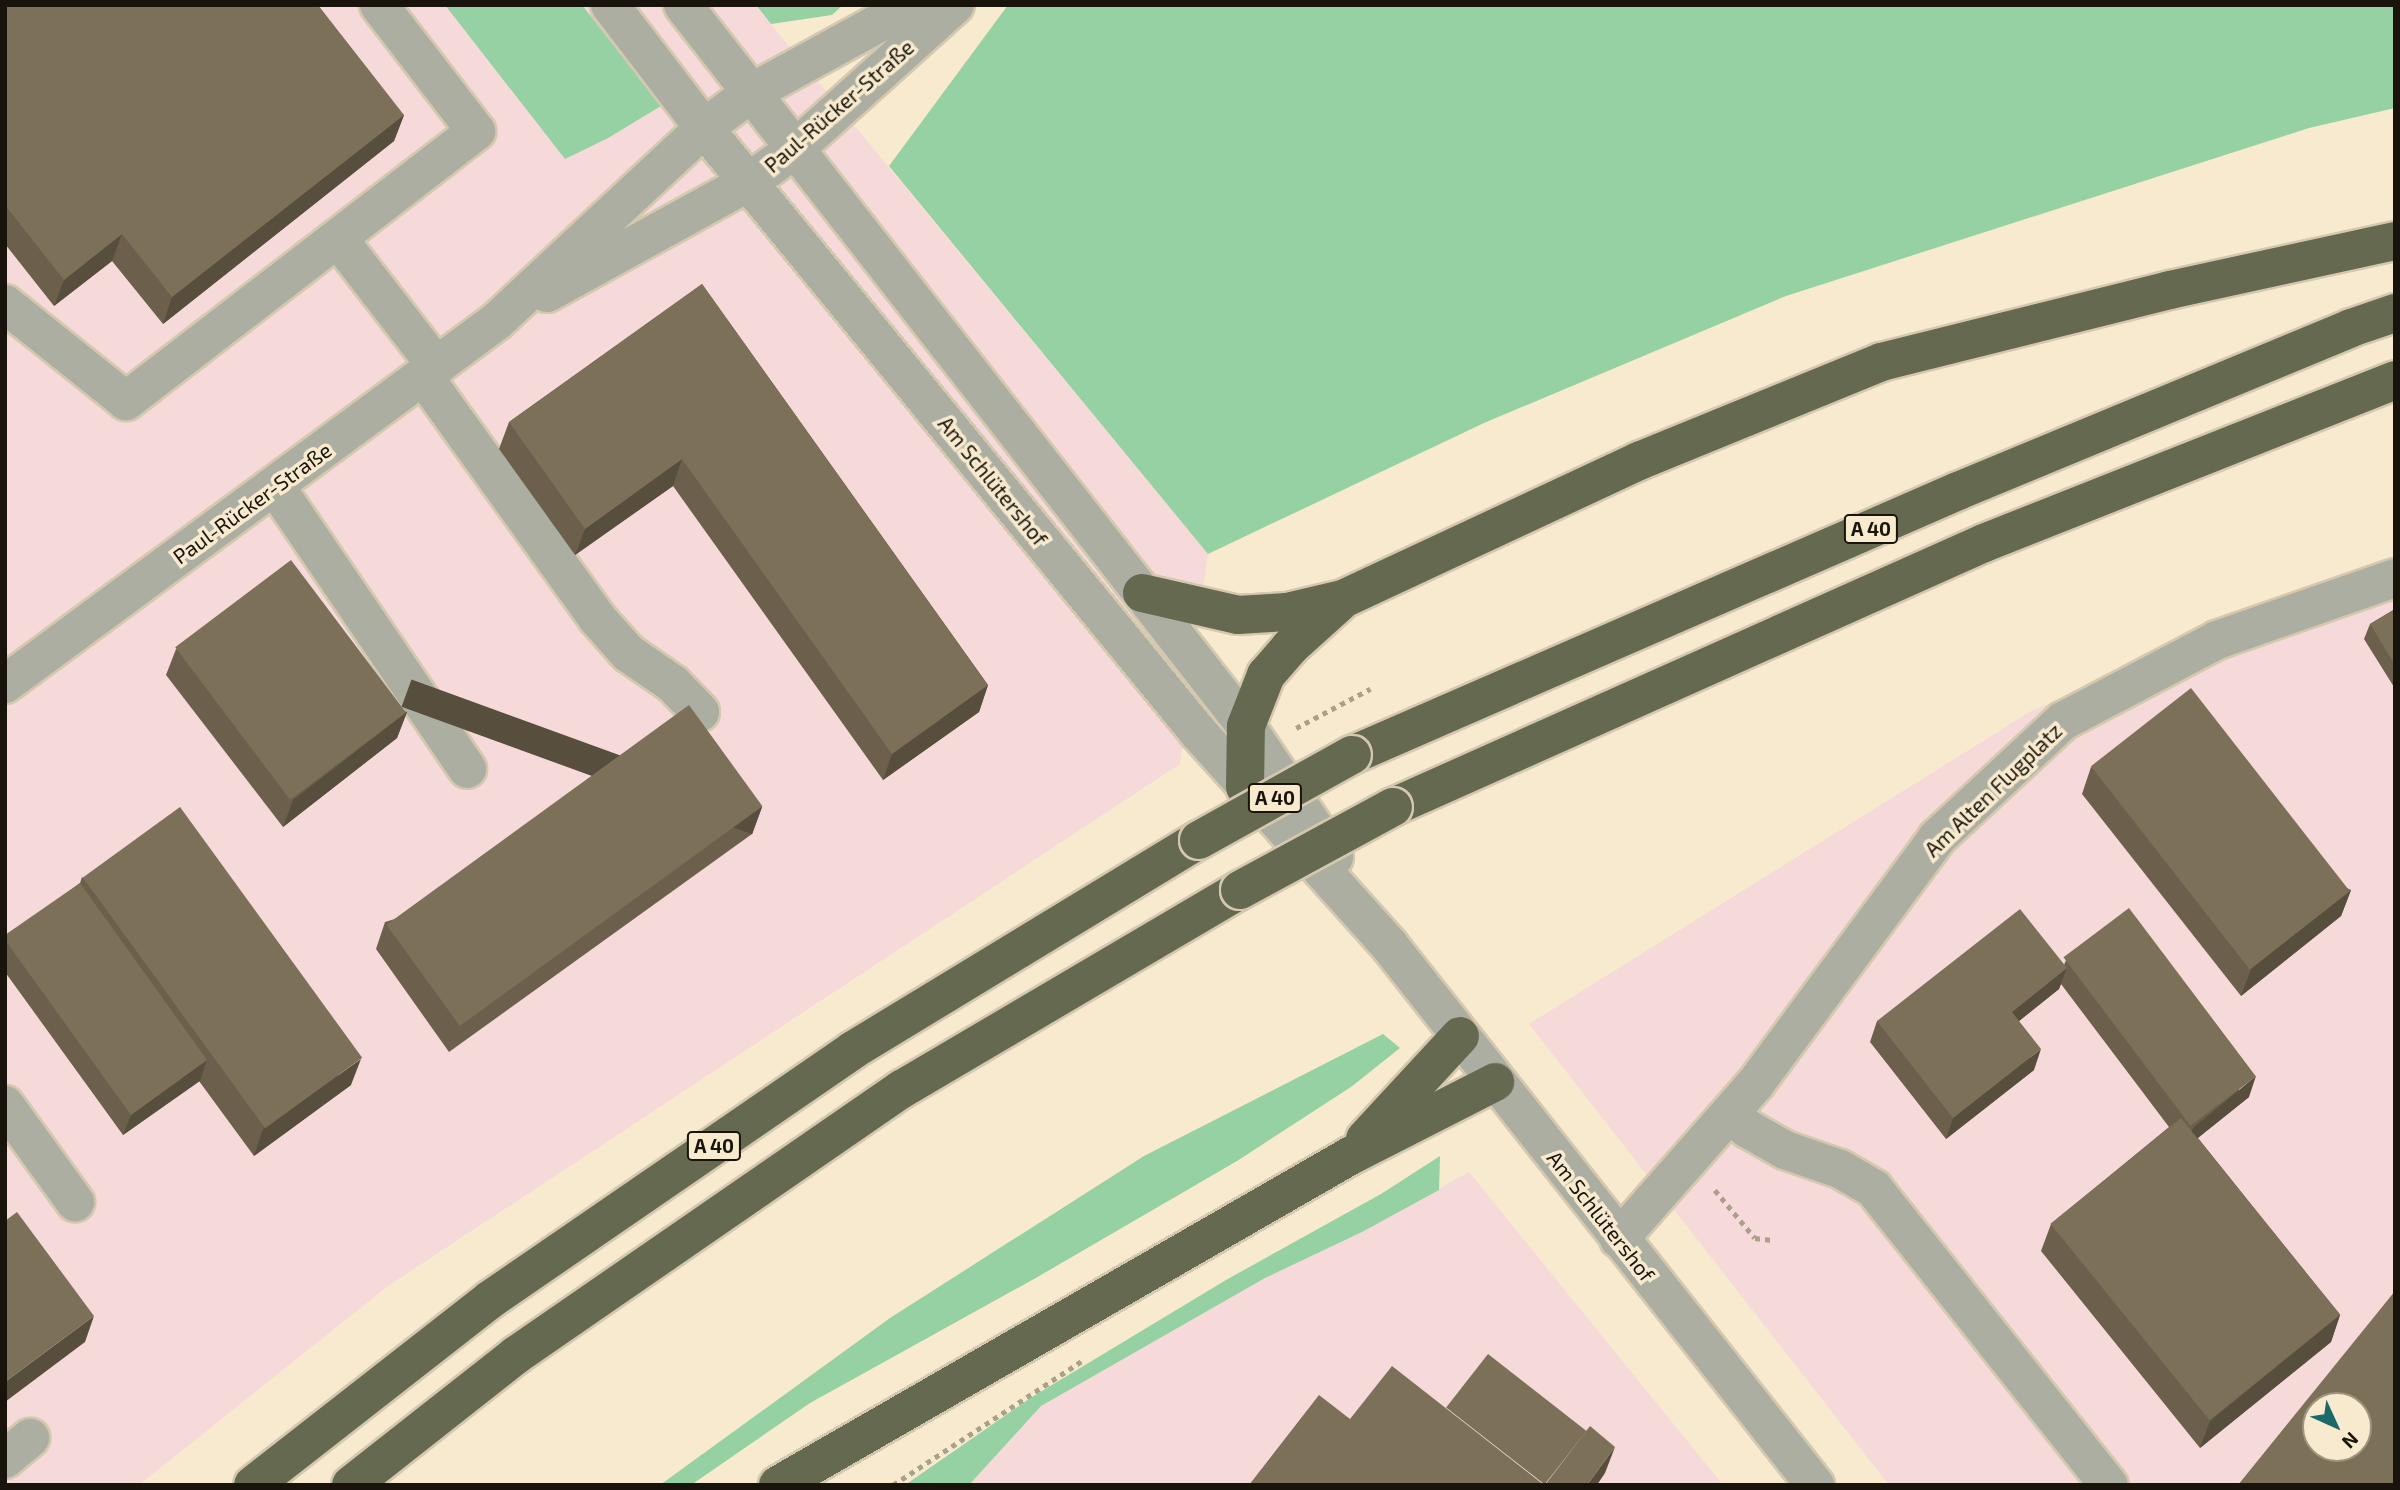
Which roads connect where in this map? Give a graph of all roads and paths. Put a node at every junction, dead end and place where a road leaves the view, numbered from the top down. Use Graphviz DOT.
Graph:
graph roads {
  1 [pos="379,5"];
  2 [pos="610,5"];
  3 [pos="683,5"];
  4 [pos="912,5"];
  5 [pos="955,5"];
  6 [pos="751,93"];
  7 [pos="704,128"];
  8 [pos="795,149"];
  9 [pos="749,182"];
  10 [pos="339,240"];
  11 [pos="2395,241"];
  12 [pos="5,304"];
  13 [pos="2395,313"];
  14 [pos="497,321"];
  15 [pos="430,372"];
  16 [pos="2395,380"];
  17 [pos="275,486"];
  18 [pos="2395,578"];
  19 [pos="1142,593"];
  20 [pos="1343,599"];
  21 [pos="5,684"];
  22 [pos="1370,689"];
  23 [pos="700,712"];
  24 [pos="1246,726"];
  25 [pos="1300,726"];
  26 [pos="467,769"];
  27 [pos="1245,787"];
  28 [pos="1389,945"];
  29 [pos="1460,1036"];
  30 [pos="1495,1082"];
  31 [pos="5,1105"];
  32 [pos="1730,1113"];
  33 [pos="1350,1156"];
  34 [pos="1691,1160"];
  35 [pos="75,1202"];
  36 [pos="1619,1239"];
  37 [pos="1772,1240"];
  38 [pos="253,1485"];
  39 [pos="351,1485"];
  40 [pos="778,1485"];
  41 [pos="1815,1485"];
  42 [pos="2109,1485"];
  1 -- 10 [label="street"];
  2 -- 7 [label="street, Am Schlütershof"];
  3 -- 6 [label="street, Am Schlütershof"];
  4 -- 6 [label="street, Paul-Rücker-Straße"];
  5 -- 8 [label="street, Paul-Rücker-Straße"];
  6 -- 7 [label="street, Paul-Rücker-Straße"];
  6 -- 8 [label="street, Am Schlütershof"];
  7 -- 9 [label="street, Am Schlütershof"];
  7 -- 14 [label="street, Paul-Rücker-Straße"];
  8 -- 9 [label="street, Paul-Rücker-Straße"];
  8 -- 19 [label="street, Am Schlütershof"];
  9 -- 14 [label="street, Paul-Rücker-Straße"];
  9 -- 27 [label="street, Am Schlütershof"];
  10 -- 12 [label="street"];
  10 -- 15 [label="street"];
  11 -- 20 [label="highway"];
  13 -- 38 [label="highway, A 40, bridge"];
  14 -- 15 [label="street, Paul-Rücker-Straße"];
  15 -- 17 [label="street, Paul-Rücker-Straße"];
  15 -- 23 [label="street"];
  16 -- 39 [label="highway, A 40, bridge"];
  17 -- 21 [label="street, Paul-Rücker-Straße"];
  17 -- 26 [label="street"];
  18 -- 32 [label="street, Am Alten Flugplatz"];
  19 -- 20 [label="highway"];
  19 -- 24 [label="street, Am Schlütershof"];
  20 -- 24 [label="highway"];
  22 -- 25 [label="path"];
  24 -- 27 [label="highway"];
  24 -- 28 [label="street, Am Schlütershof"];
  27 -- 28 [label="street, Am Schlütershof"];
  28 -- 29 [label="street, Am Schlütershof"];
  29 -- 30 [label="street, Am Schlütershof"];
  29 -- 33 [label="highway"];
  30 -- 33 [label="highway"];
  30 -- 36 [label="street, Am Schlütershof"];
  31 -- 35 [label="street"];
  32 -- 34 [label="street, Am Alten Flugplatz"];
  32 -- 42 [label="street"];
  33 -- 40 [label="highway"];
  34 -- 36 [label="street, Am Alten Flugplatz"];
  34 -- 37 [label="path"];
  36 -- 41 [label="street, Am Schlütershof"];
}
